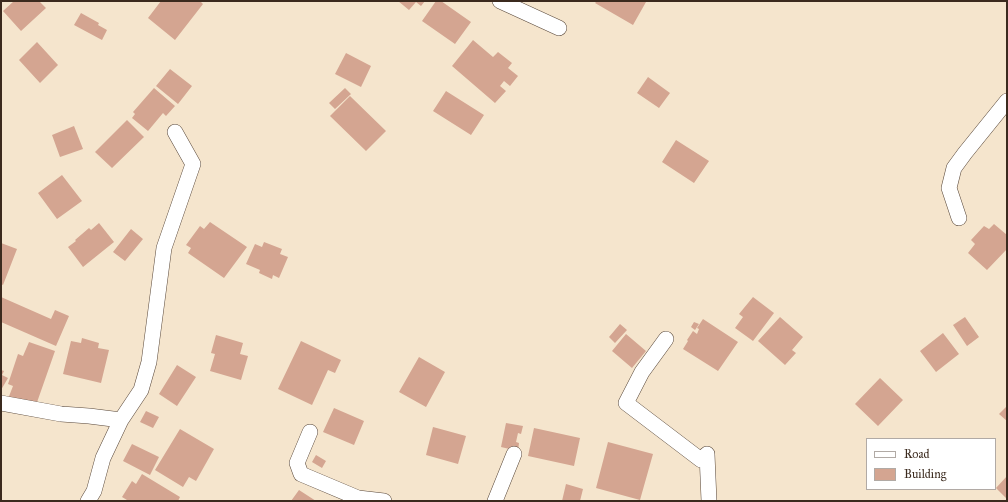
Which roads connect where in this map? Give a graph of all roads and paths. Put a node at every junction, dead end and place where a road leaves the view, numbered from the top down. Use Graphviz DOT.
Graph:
graph roads {
  1 [pos="500,1"];
  2 [pos="559,28"];
  3 [pos="1007,101"];
  4 [pos="175,132"];
  5 [pos="959,218"];
  6 [pos="666,339"];
  7 [pos="1,403"];
  8 [pos="121,420"];
  9 [pos="310,432"];
  10 [pos="514,454"];
  11 [pos="88,501"];
  12 [pos="384,501"];
  13 [pos="495,501"];
  14 [pos="710,501"];
  1 -- 2 [label="street"];
  3 -- 5 [label="street"];
  4 -- 8 [label="street"];
  6 -- 14 [label="street"];
  7 -- 8 [label="street"];
  8 -- 11 [label="street"];
  9 -- 12 [label="street"];
  10 -- 13 [label="street"];
}
